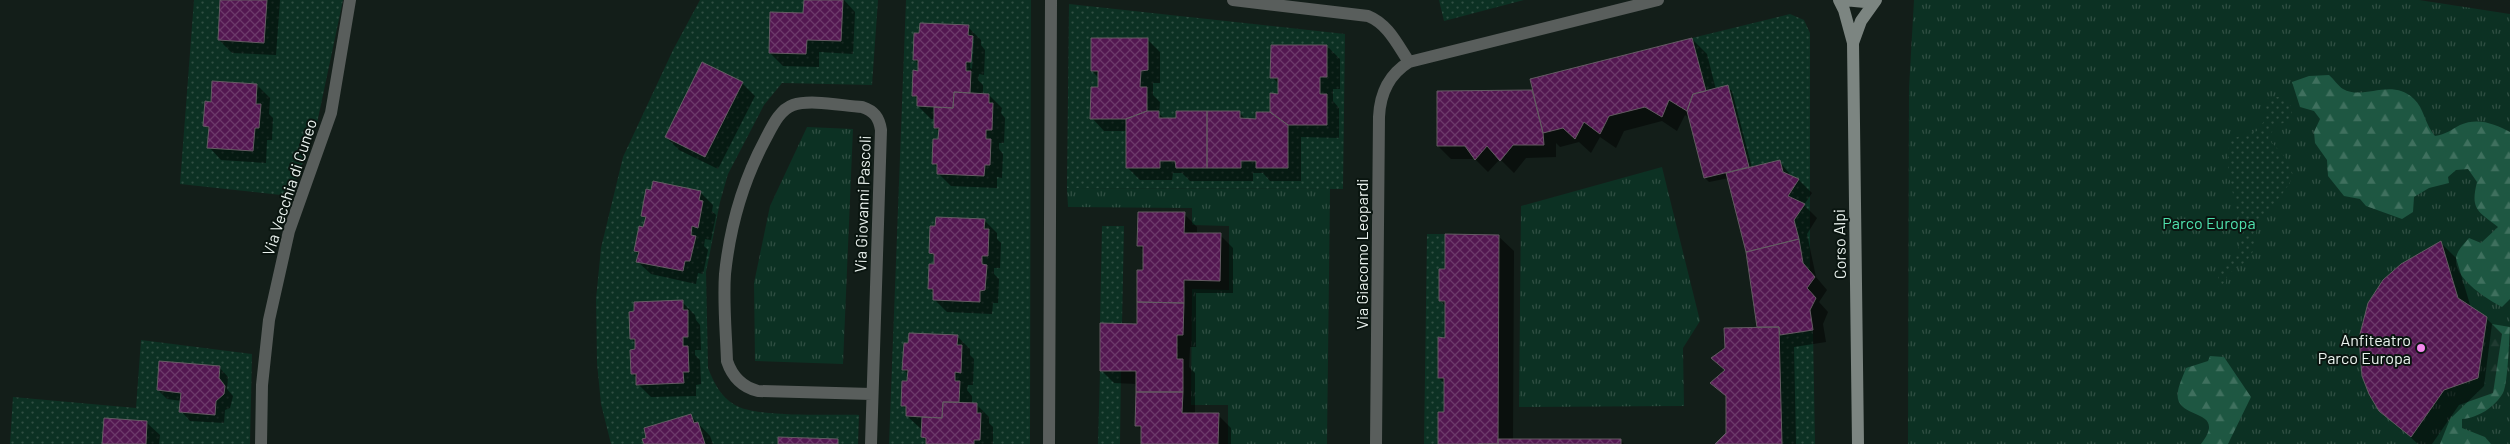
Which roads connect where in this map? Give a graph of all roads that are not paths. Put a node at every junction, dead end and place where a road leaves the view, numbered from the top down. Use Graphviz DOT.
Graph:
graph roads {
  1 [pos="350,0"];
  2 [pos="1051,0"];
  3 [pos="1233,0"];
  4 [pos="1658,0"];
  5 [pos="1839,0"];
  6 [pos="1844,0"];
  7 [pos="1872,0"];
  8 [pos="1876,0"];
  9 [pos="1853,43"];
  10 [pos="1403,65"];
  11 [pos="872,394"];
  12 [pos="261,444"];
  13 [pos="871,444"];
  14 [pos="1049,444"];
  15 [pos="1376,444"];
  16 [pos="1858,444"];
  1 -- 12 [label="street, Via Vecchia di Cuneo"];
  2 -- 14 [label="street"];
  3 -- 10 [label="street"];
  4 -- 10 [label="street"];
  5 -- 9 [label="street, Corso Alpi"];
  6 -- 7 [label="street"];
  8 -- 9 [label="street, Corso Alpi"];
  9 -- 16 [label="street, Corso Alpi"];
  10 -- 15 [label="street, Via Giacomo Leopardi"];
  11 -- 11 [label="street, Via Giovanni Pascoli"];
  11 -- 13 [label="street, Via Giovanni Pascoli"];
}
